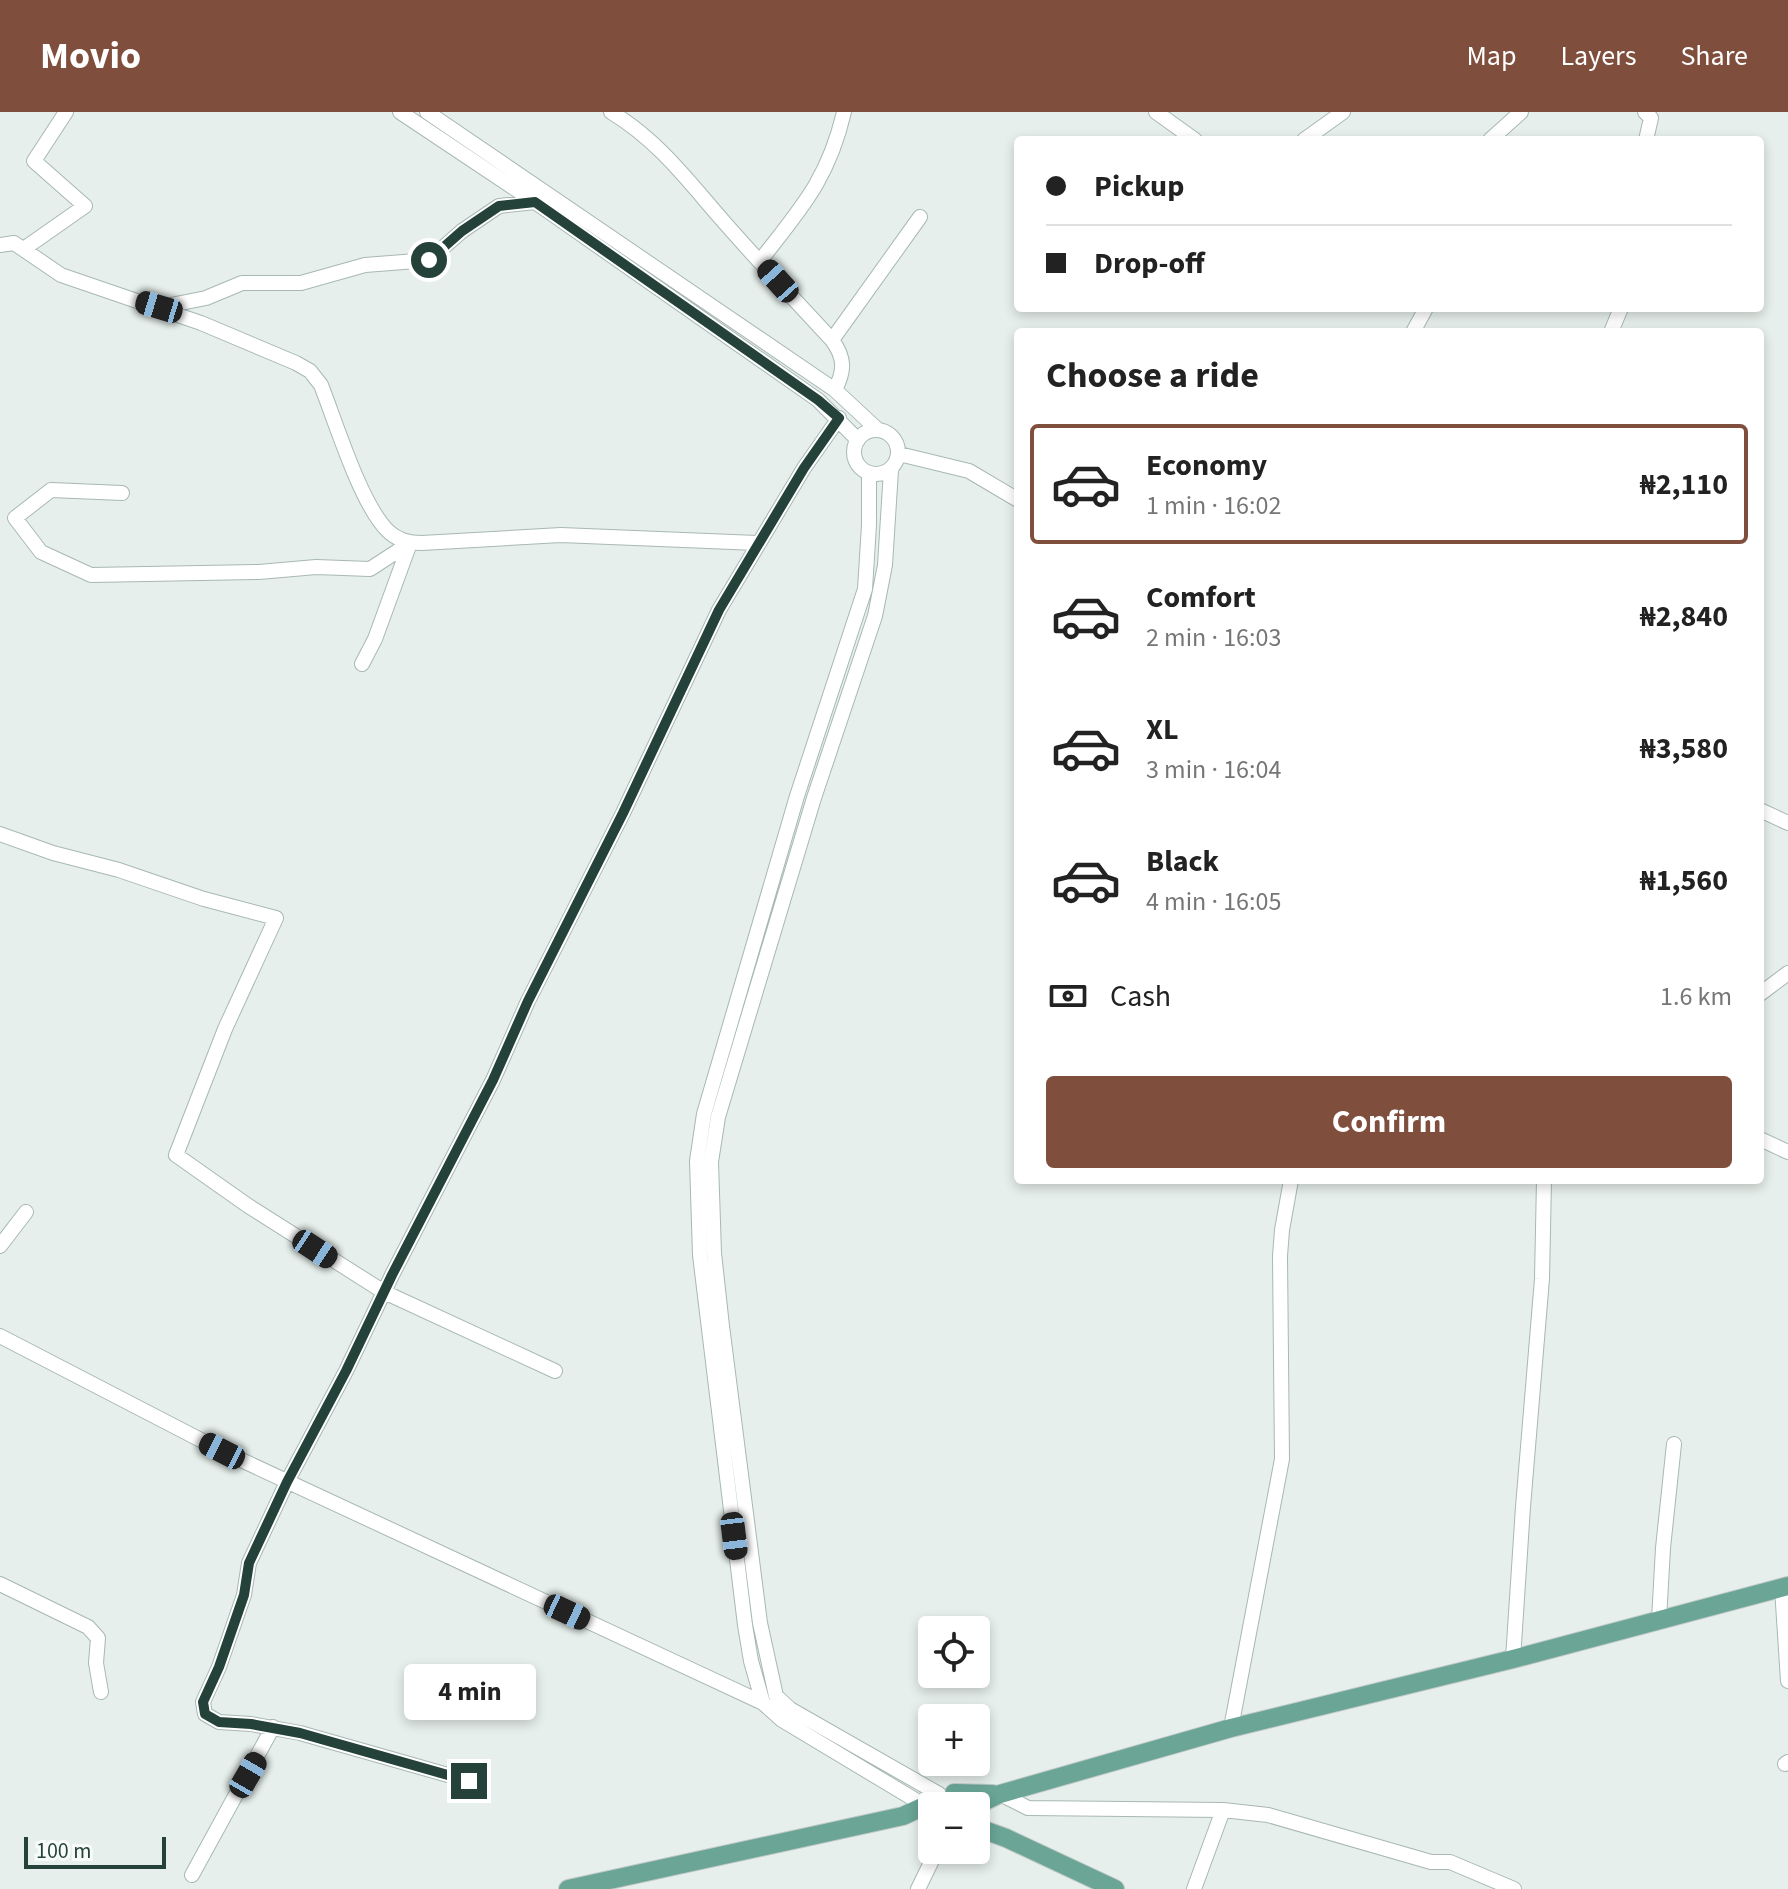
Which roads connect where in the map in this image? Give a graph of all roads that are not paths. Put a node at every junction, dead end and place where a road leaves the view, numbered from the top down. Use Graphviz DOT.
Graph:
graph roads {
  1 [pos="66,112"];
  2 [pos="400,112"];
  3 [pos="427,112"];
  4 [pos="611,112"];
  5 [pos="844,112"];
  6 [pos="1156,112"];
  7 [pos="1343,112"];
  8 [pos="1521,112"];
  9 [pos="1650,114"];
  10 [pos="1189,136"];
  11 [pos="1310,136"];
  12 [pos="1494,136"];
  13 [pos="1647,136"];
  14 [pos="535,202"];
  15 [pos="920,217"];
  16 [pos="0,245"];
  17 [pos="25,248"];
  18 [pos="760,261"];
  19 [pos="159,307"];
  20 [pos="832,340"];
  21 [pos="835,390"];
  22 [pos="839,418"];
  23 [pos="878,430"];
  24 [pos="858,440"];
  25 [pos="899,454"];
  26 [pos="891,470"];
  27 [pos="869,474"];
  28 [pos="122,493"];
  29 [pos="1014,498"];
  30 [pos="410,543"];
  31 [pos="757,543"];
  32 [pos="362,664"];
  33 [pos="1764,812"];
  34 [pos="1788,823"];
  35 [pos="0,834"];
  36 [pos="1788,973"];
  37 [pos="1764,991"];
  38 [pos="1764,1141"];
  39 [pos="1788,1152"];
  40 [pos="1290,1184"];
  41 [pos="1545,1184"];
  42 [pos="26,1212"];
  43 [pos="0,1246"];
  44 [pos="384,1292"];
  45 [pos="0,1336"];
  46 [pos="555,1371"];
  47 [pos="1674,1444"];
  48 [pos="287,1482"];
  49 [pos="0,1584"];
  50 [pos="1785,1587"];
  51 [pos="1659,1620"];
  52 [pos="1513,1659"];
  53 [pos="1788,1681"];
  54 [pos="101,1692"];
  55 [pos="763,1703"];
  56 [pos="273,1727"];
  57 [pos="1231,1728"];
  58 [pos="469,1781"];
  59 [pos="923,1792"];
  60 [pos="927,1792"];
  61 [pos="1000,1794"];
  62 [pos="990,1796"];
  63 [pos="1223,1810"];
  64 [pos="918,1812"];
  65 [pos="990,1829"];
  66 [pos="990,1832"];
  67 [pos="1006,1838"];
  68 [pos="930,1864"];
  69 [pos="192,1875"];
  70 [pos="568,1889"];
  71 [pos="918,1889"];
  72 [pos="1115,1889"];
  73 [pos="1194,1889"];
  74 [pos="1514,1889"];
  1 -- 17 [label="street"];
  2 -- 14 [label="street"];
  3 -- 21 [label="street"];
  4 -- 18 [label="street"];
  5 -- 18 [label="street"];
  6 -- 10 [label="street"];
  7 -- 11 [label="street"];
  8 -- 12 [label="street"];
  9 -- 13 [label="street"];
  14 -- 19 [label="street"];
  14 -- 22 [label="street"];
  15 -- 20 [label="street"];
  16 -- 17 [label="street"];
  17 -- 19 [label="street"];
  18 -- 20 [label="street"];
  19 -- 30 [label="street"];
  20 -- 21 [label="street"];
  21 -- 23 [label="street"];
  22 -- 24 [label="street"];
  22 -- 31 [label="street"];
  23 -- 24 [label="street"];
  23 -- 25 [label="street"];
  24 -- 27 [label="street"];
  25 -- 26 [label="street"];
  25 -- 29 [label="street"];
  26 -- 27 [label="street"];
  26 -- 60 [label="street"];
  27 -- 55 [label="street"];
  28 -- 30 [label="street"];
  30 -- 31 [label="street"];
  30 -- 32 [label="street"];
  31 -- 44 [label="street"];
  33 -- 34 [label="street"];
  35 -- 44 [label="street"];
  36 -- 37 [label="street"];
  38 -- 39 [label="street"];
  40 -- 57 [label="street"];
  41 -- 52 [label="street"];
  42 -- 43 [label="street"];
  44 -- 46 [label="street"];
  44 -- 48 [label="street"];
  45 -- 48 [label="street"];
  47 -- 51 [label="street"];
  48 -- 55 [label="street"];
  48 -- 56 [label="street"];
  49 -- 54 [label="street"];
  50 -- 51 [label="main road"];
  50 -- 53 [label="street"];
  51 -- 52 [label="main road"];
  52 -- 57 [label="main road"];
  55 -- 59 [label="street"];
  56 -- 58 [label="street"];
  56 -- 69 [label="street"];
  57 -- 61 [label="main road"];
  61 -- 62 [label="main road"];
  61 -- 63 [label="street"];
  63 -- 73 [label="street"];
  63 -- 74 [label="street"];
  64 -- 70 [label="main road"];
  65 -- 67 [label="main road"];
  66 -- 67 [label="main road"];
  67 -- 72 [label="main road"];
  68 -- 71 [label="street"];
}
